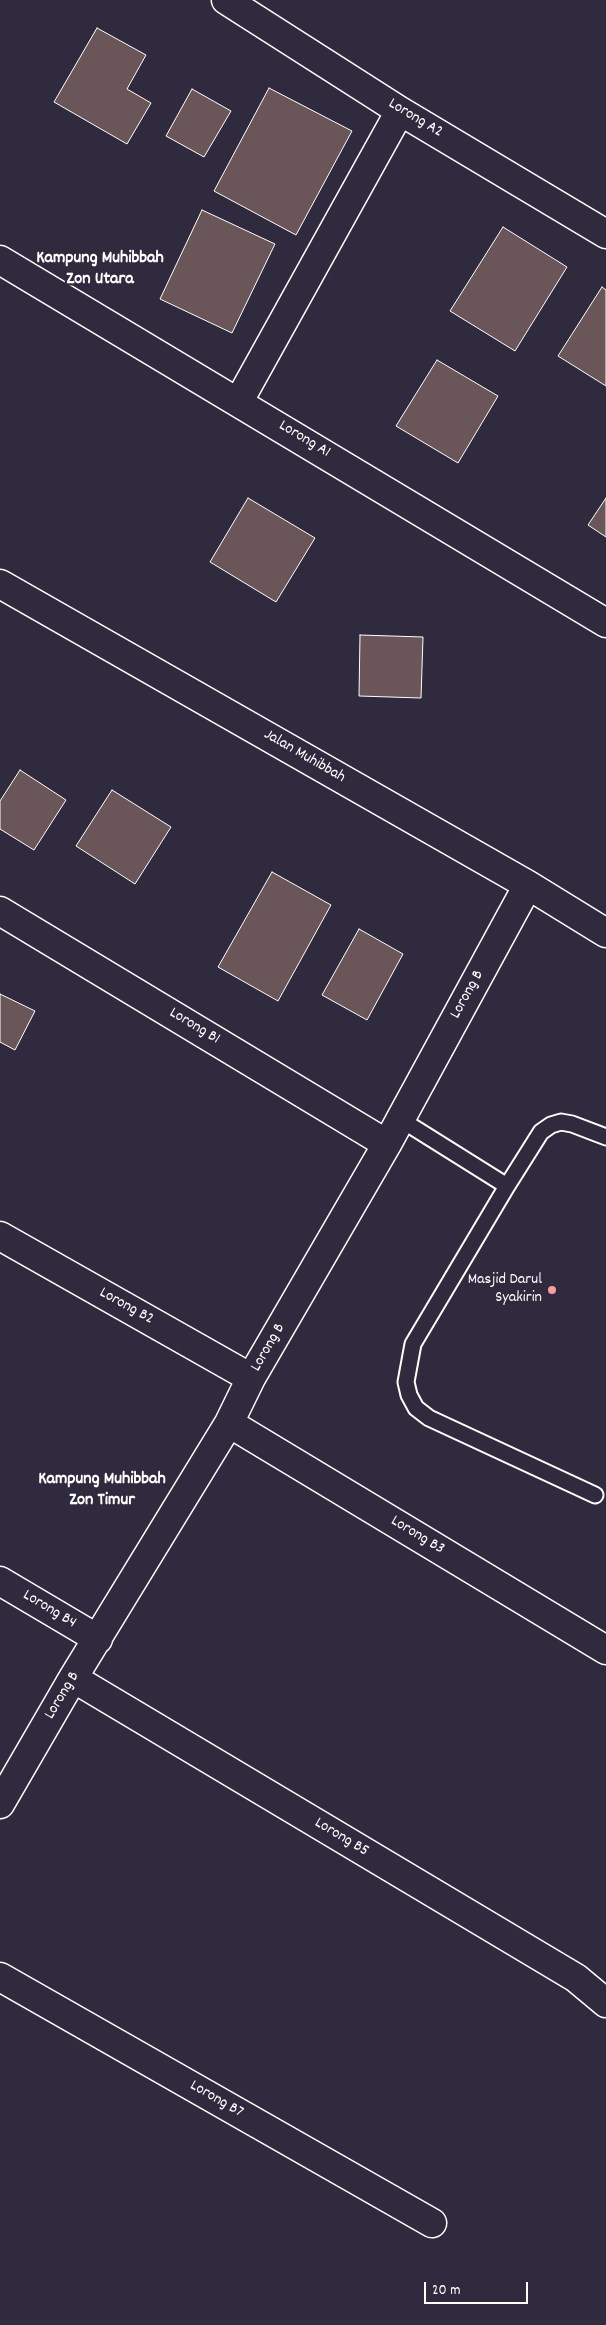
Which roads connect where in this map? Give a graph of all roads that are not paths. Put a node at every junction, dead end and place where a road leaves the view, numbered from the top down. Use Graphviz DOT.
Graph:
graph roads {
  1 [pos="226,0"];
  2 [pos="400,111"];
  3 [pos="606,234"];
  4 [pos="0,260"];
  5 [pos="239,401"];
  6 [pos="0,584"];
  7 [pos="606,623"];
  8 [pos="528,885"];
  9 [pos="0,911"];
  10 [pos="606,933"];
  11 [pos="400,1119"];
  12 [pos="606,1137"];
  13 [pos="387,1144"];
  14 [pos="507,1186"];
  15 [pos="0,1236"];
  16 [pos="252,1378"];
  17 [pos="229,1422"];
  18 [pos="595,1495"];
  19 [pos="0,1581"];
  20 [pos="98,1639"];
  21 [pos="606,1650"];
  22 [pos="74,1678"];
  23 [pos="0,1804"];
  24 [pos="0,1977"];
  25 [pos="606,2003"];
  26 [pos="432,2223"];
  1 -- 2 [label="street, Lorong A2"];
  2 -- 3 [label="street, Lorong A2"];
  2 -- 5 [label="street"];
  4 -- 5 [label="street, Lorong A1"];
  5 -- 7 [label="street, Lorong A1"];
  6 -- 8 [label="street, Jalan Muhibbah"];
  8 -- 10 [label="street, Jalan Muhibbah"];
  8 -- 11 [label="street, Lorong B"];
  9 -- 13 [label="street, Lorong B1"];
  11 -- 13 [label="street, Lorong B"];
  11 -- 14 [label="lane"];
  12 -- 14 [label="lane"];
  13 -- 16 [label="street, Lorong B"];
  14 -- 18 [label="lane"];
  15 -- 16 [label="street, Lorong B2"];
  16 -- 17 [label="street, Lorong B"];
  17 -- 20 [label="street, Lorong B"];
  17 -- 21 [label="street, Lorong B3"];
  19 -- 20 [label="street, Lorong B4"];
  20 -- 22 [label="street, Lorong B"];
  22 -- 23 [label="street, Lorong B"];
  22 -- 25 [label="street, Lorong B5"];
  24 -- 26 [label="street, Lorong B7"];
}
